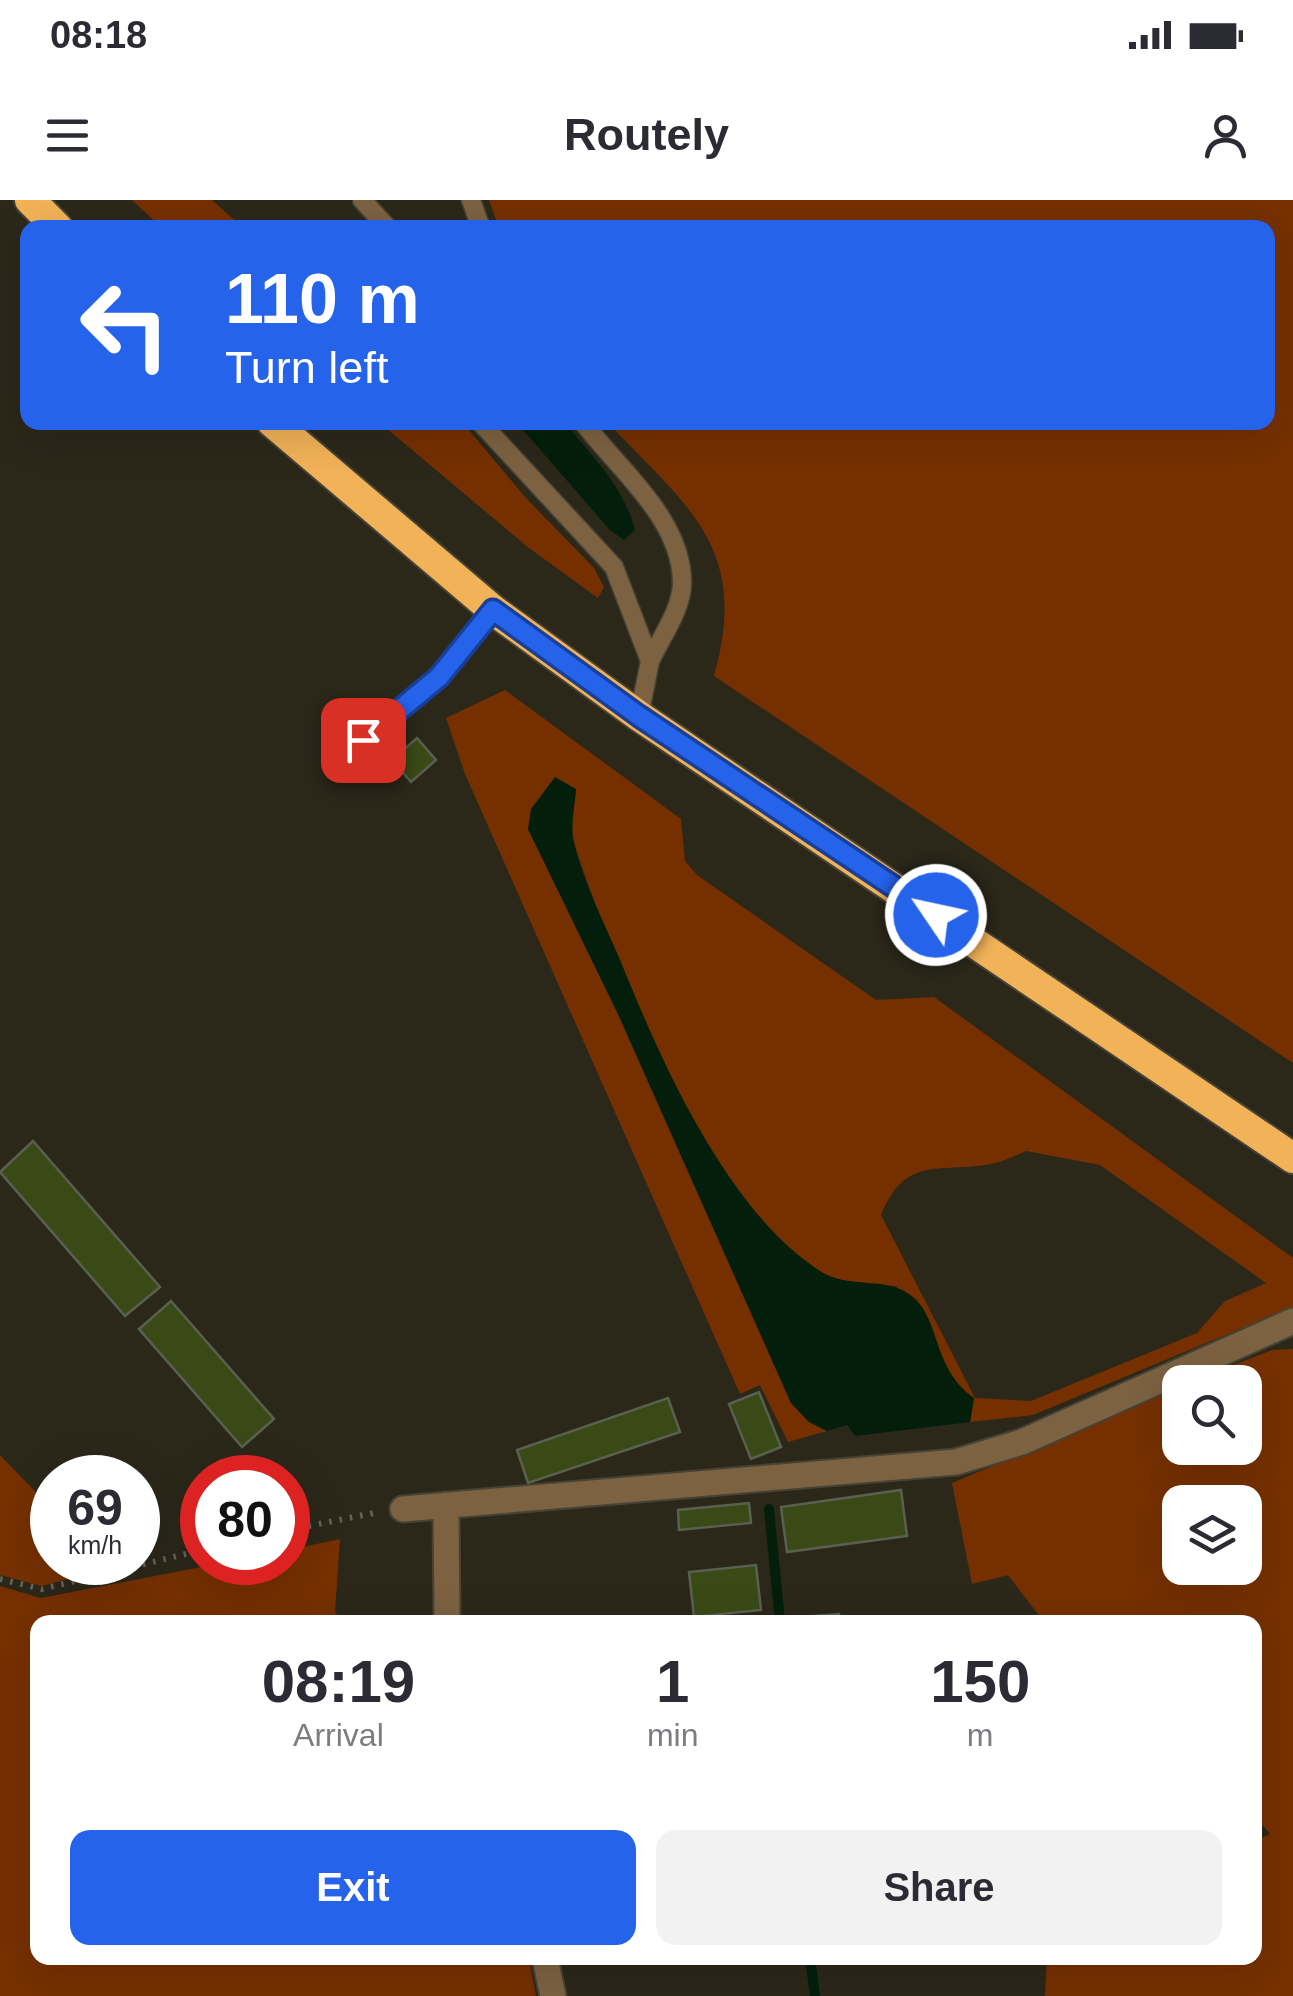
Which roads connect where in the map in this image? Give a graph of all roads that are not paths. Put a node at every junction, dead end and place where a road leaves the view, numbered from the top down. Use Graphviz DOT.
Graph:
graph roads {
  1 [pos="30,200"];
  2 [pos="362,200"];
  3 [pos="50,220"];
  4 [pos="381,220"];
  5 [pos="281,430"];
  6 [pos="487,430"];
  7 [pos="590,430"];
  8 [pos="493,610"];
  9 [pos="650,661"];
  10 [pos="639,716"];
  11 [pos="338,761"];
  12 [pos="1293,1158"];
  13 [pos="1293,1321"];
  14 [pos="446,1505"];
  15 [pos="403,1510"];
  16 [pos="446,1615"];
  17 [pos="547,1965"];
  18 [pos="554,1996"];
  1 -- 3 [label="highway"];
  2 -- 4 [label="lane"];
  5 -- 8 [label="highway"];
  6 -- 9 [label="lane"];
  7 -- 9 [label="lane"];
  8 -- 10 [label="highway"];
  8 -- 11 [label="lane"];
  9 -- 10 [label="lane"];
  10 -- 12 [label="highway"];
  13 -- 14 [label="street"];
  14 -- 15 [label="street"];
  14 -- 16 [label="street"];
  17 -- 18 [label="street"];
}
